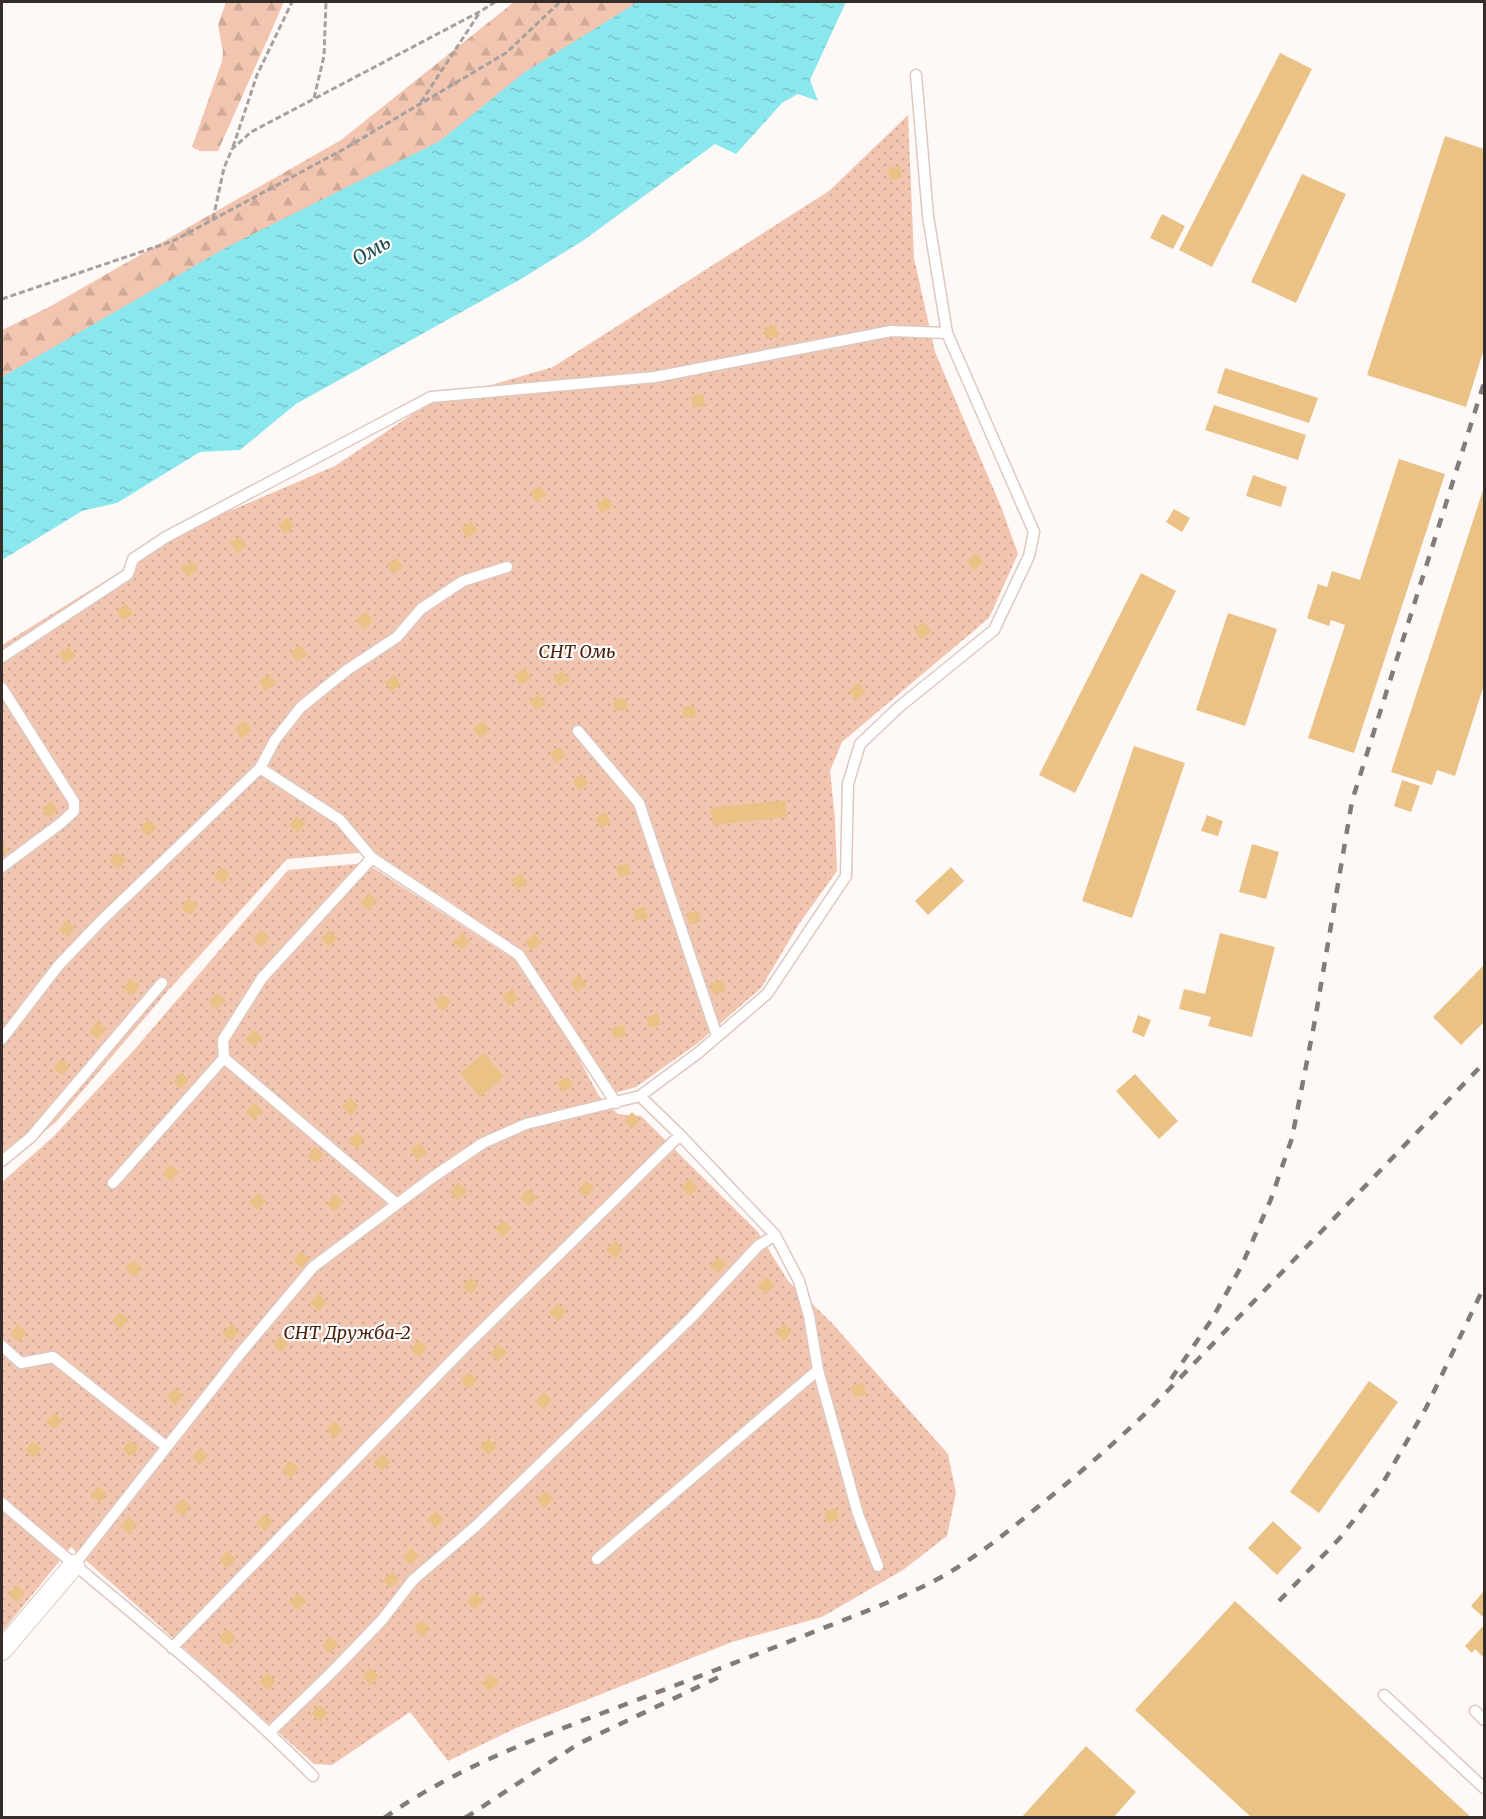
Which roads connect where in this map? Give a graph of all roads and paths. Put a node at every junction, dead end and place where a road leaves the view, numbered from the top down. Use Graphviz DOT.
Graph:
graph roads {
  1 [pos="292,2"];
  2 [pos="326,2"];
  3 [pos="495,2"];
  4 [pos="560,2"];
  5 [pos="481,11"];
  6 [pos="916,75"];
  7 [pos="314,98"];
  8 [pos="420,104"];
  9 [pos="232,149"];
  10 [pos="213,219"];
  11 [pos="2,299"];
  12 [pos="947,333"];
  13 [pos="507,567"];
  14 [pos="2,657"];
  15 [pos="2,688"];
  16 [pos="578,731"];
  17 [pos="260,768"];
  18 [pos="372,858"];
  19 [pos="2,867"];
  20 [pos="162,983"];
  21 [pos="717,1036"];
  22 [pos="2,1039"];
  23 [pos="224,1058"];
  24 [pos="640,1096"];
  25 [pos="616,1103"];
  26 [pos="680,1135"];
  27 [pos="2,1161"];
  28 [pos="113,1183"];
  29 [pos="397,1204"];
  30 [pos="775,1235"];
  31 [pos="2,1346"];
  32 [pos="818,1370"];
  33 [pos="167,1447"];
  34 [pos="2,1503"];
  35 [pos="597,1558"];
  36 [pos="74,1565"];
  37 [pos="878,1566"];
  38 [pos="172,1648"];
  39 [pos="2,1650"];
  40 [pos="1384,1695"];
  41 [pos="1475,1711"];
  42 [pos="1485,1720"];
  43 [pos="270,1732"];
  44 [pos="313,1776"];
  45 [pos="1485,1788"];
  1 -- 9 [label="path"];
  2 -- 7 [label="path"];
  3 -- 5 [label="path"];
  4 -- 8 [label="path"];
  5 -- 7 [label="path"];
  5 -- 8 [label="path"];
  6 -- 12 [label="lane"];
  7 -- 9 [label="path"];
  8 -- 10 [label="path"];
  9 -- 10 [label="path"];
  10 -- 11 [label="path"];
  12 -- 14 [label="lane"];
  12 -- 21 [label="lane"];
  13 -- 17 [label="lane"];
  15 -- 19 [label="lane"];
  16 -- 21 [label="lane"];
  17 -- 18 [label="lane"];
  17 -- 22 [label="lane"];
  18 -- 23 [label="lane"];
  18 -- 25 [label="lane"];
  20 -- 27 [label="lane"];
  21 -- 24 [label="lane"];
  23 -- 28 [label="lane"];
  23 -- 29 [label="lane"];
  24 -- 25 [label="lane"];
  24 -- 26 [label="lane"];
  25 -- 29 [label="lane"];
  26 -- 30 [label="lane"];
  26 -- 38 [label="lane"];
  29 -- 33 [label="lane"];
  30 -- 32 [label="lane"];
  30 -- 43 [label="lane"];
  31 -- 33 [label="lane"];
  32 -- 35 [label="lane"];
  32 -- 37 [label="lane"];
  33 -- 36 [label="lane"];
  34 -- 36 [label="lane"];
  36 -- 38 [label="lane"];
  36 -- 39 [label="street"];
  38 -- 43 [label="lane"];
  40 -- 45 [label="lane"];
  41 -- 42 [label="lane"];
  43 -- 44 [label="lane"];
}
